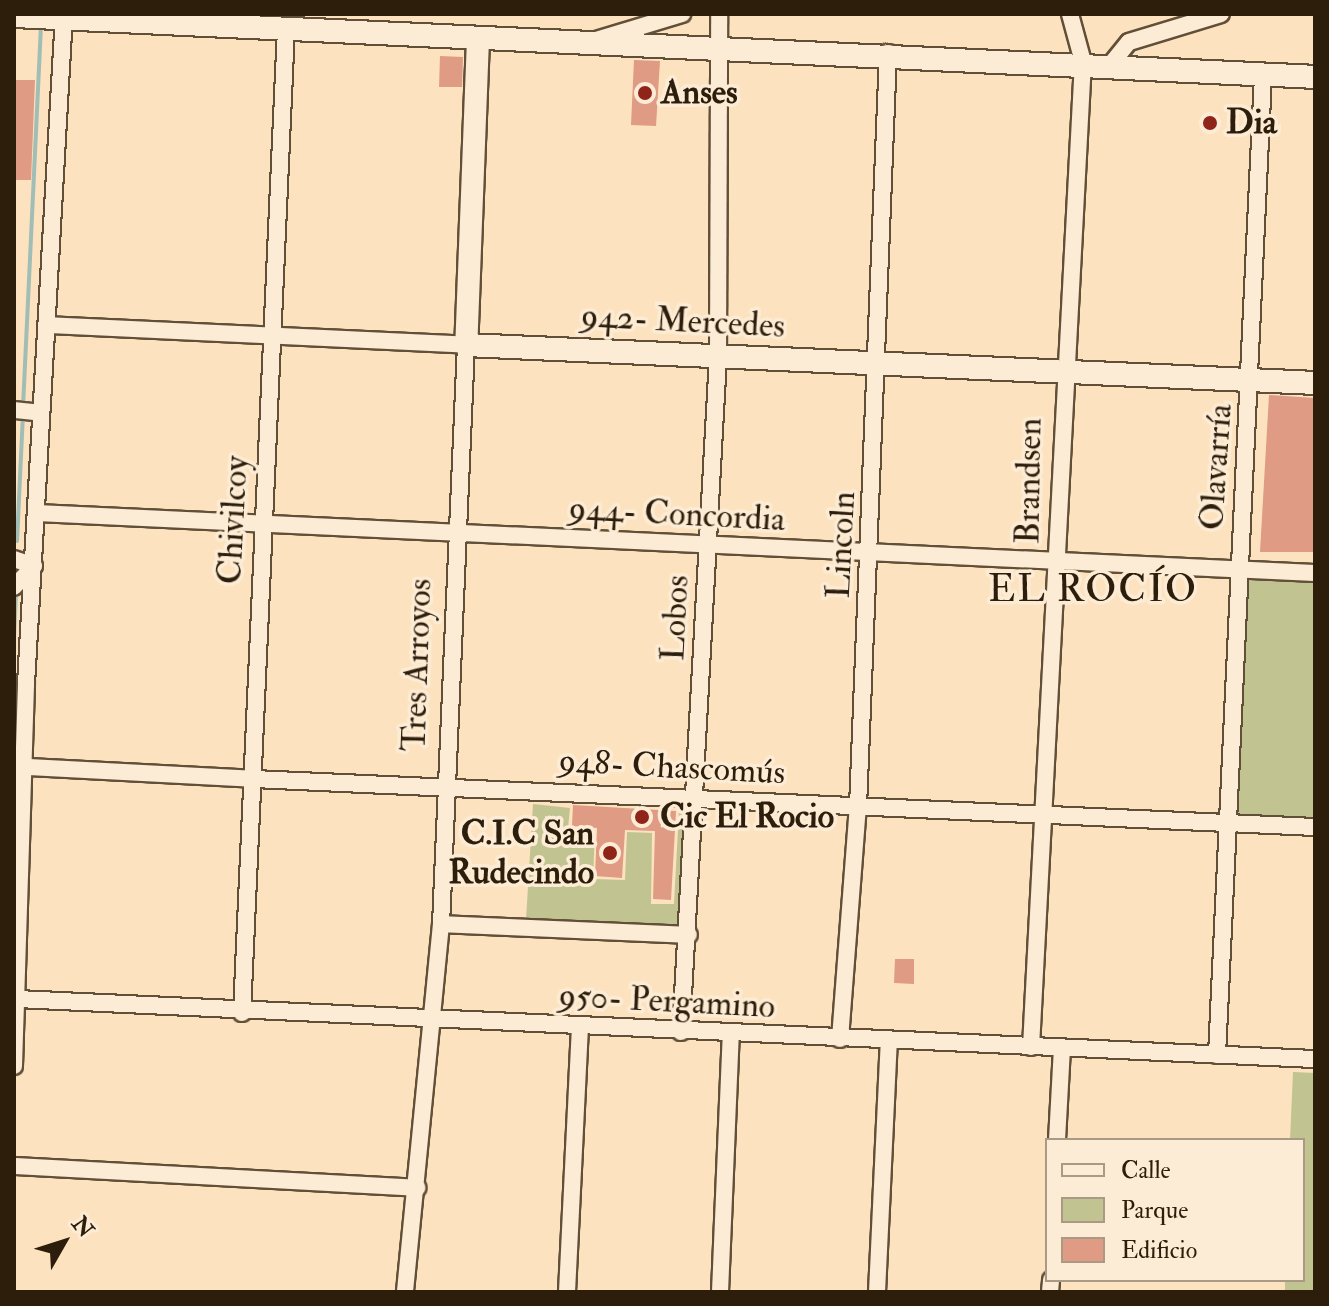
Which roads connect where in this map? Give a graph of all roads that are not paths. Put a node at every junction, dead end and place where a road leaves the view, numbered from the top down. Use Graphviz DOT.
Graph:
graph roads {
  1 [pos="682,14"];
  2 [pos="719,14"];
  3 [pos="1070,14"];
  4 [pos="1221,14"];
  5 [pos="20,17"];
  6 [pos="60,18"];
  7 [pos="328,23"];
  8 [pos="286,30"];
  9 [pos="478,39"];
  10 [pos="582,44"];
  11 [pos="724,47"];
  12 [pos="888,53"];
  13 [pos="1083,62"];
  14 [pos="1111,64"];
  15 [pos="1263,75"];
  16 [pos="1315,77"];
  17 [pos="47,325"];
  18 [pos="273,336"];
  19 [pos="466,345"];
  20 [pos="718,357"];
  21 [pos="879,364"];
  22 [pos="1061,372"];
  23 [pos="1253,380"];
  24 [pos="1315,383"];
  25 [pos="26,411"];
  26 [pos="37,513"];
  27 [pos="262,524"];
  28 [pos="455,533"];
  29 [pos="709,545"];
  30 [pos="870,553"];
  31 [pos="14,559"];
  32 [pos="1057,562"];
  33 [pos="34,566"];
  34 [pos="1238,571"];
  35 [pos="1315,573"];
  36 [pos="14,587"];
  37 [pos="19,685"];
  38 [pos="20,763"];
  39 [pos="254,779"];
  40 [pos="448,787"];
  41 [pos="696,797"];
  42 [pos="858,807"];
  43 [pos="1043,815"];
  44 [pos="1227,824"];
  45 [pos="1315,827"];
  46 [pos="19,832"];
  47 [pos="18,900"];
  48 [pos="441,924"];
  49 [pos="689,935"];
  50 [pos="17,999"];
  51 [pos="242,1013"];
  52 [pos="434,1020"];
  53 [pos="580,1027"];
  54 [pos="681,1032"];
  55 [pos="731,1034"];
  56 [pos="840,1039"];
  57 [pos="889,1041"];
  58 [pos="1031,1047"];
  59 [pos="1062,1048"];
  60 [pos="1217,1055"];
  61 [pos="1315,1059"];
  62 [pos="14,1066"];
  63 [pos="1057,1138"];
  64 [pos="14,1166"];
  65 [pos="417,1188"];
  66 [pos="405,1292"];
  67 [pos="567,1292"];
  68 [pos="720,1292"];
  69 [pos="877,1292"];
  1 -- 10 [label="street"];
  2 -- 11 [label="street, Lobos"];
  3 -- 13 [label="street, Brandsen"];
  4 -- 14 [label="street"];
  5 -- 6 [label="main road"];
  6 -- 8 [label="main road"];
  6 -- 17 [label="street"];
  7 -- 8 [label="main road"];
  7 -- 9 [label="main road"];
  8 -- 18 [label="street, Chivilcoy"];
  9 -- 10 [label="main road"];
  9 -- 19 [label="main road, Tres Arroyos"];
  10 -- 11 [label="main road"];
  11 -- 12 [label="main road"];
  11 -- 20 [label="street, Lobos"];
  12 -- 13 [label="main road"];
  12 -- 21 [label="street, Lincoln"];
  13 -- 14 [label="main road"];
  13 -- 22 [label="street, Brandsen"];
  14 -- 15 [label="main road"];
  15 -- 16 [label="main road"];
  15 -- 23 [label="street, Olavarría"];
  17 -- 18 [label="street, 942- Mercedes"];
  17 -- 25 [label="street"];
  18 -- 19 [label="street, 942- Mercedes"];
  18 -- 27 [label="street, Chivilcoy"];
  19 -- 20 [label="main road, 942- Mercedes"];
  19 -- 28 [label="street, Tres Arroyos"];
  20 -- 21 [label="main road, 942- Mercedes"];
  20 -- 29 [label="street, Lobos"];
  21 -- 22 [label="main road, 942- Mercedes"];
  21 -- 30 [label="street, Lincoln"];
  22 -- 23 [label="main road, 942- Mercedes"];
  22 -- 32 [label="street, Brandsen"];
  23 -- 24 [label="main road, 942- Mercedes"];
  23 -- 34 [label="street, Olavarría"];
  25 -- 26 [label="street"];
  26 -- 27 [label="street, 944- Concordia"];
  26 -- 33 [label="street"];
  27 -- 28 [label="street, 944- Concordia"];
  27 -- 39 [label="street, Chivilcoy"];
  28 -- 29 [label="street, 944- Concordia"];
  28 -- 40 [label="street, Tres Arroyos"];
  29 -- 30 [label="street, 944- Concordia"];
  29 -- 41 [label="street, Lobos"];
  30 -- 32 [label="street, 944- Concordia"];
  30 -- 42 [label="street, Lincoln"];
  31 -- 33 [label="street"];
  32 -- 34 [label="street, 944- Concordia"];
  32 -- 43 [label="street, Brandsen"];
  33 -- 36 [label="street"];
  33 -- 37 [label="street"];
  34 -- 35 [label="street, 944- Concordia"];
  34 -- 44 [label="street, Olavarría"];
  37 -- 38 [label="street"];
  38 -- 39 [label="street, 948- Chascomús"];
  38 -- 46 [label="street"];
  39 -- 40 [label="street, 948- Chascomús"];
  39 -- 51 [label="street, Chivilcoy"];
  40 -- 41 [label="street, 948- Chascomús"];
  40 -- 48 [label="street, Tres Arroyos"];
  41 -- 42 [label="street, 948- Chascomús"];
  41 -- 49 [label="street, Lobos"];
  42 -- 43 [label="street, 948- Chascomús"];
  42 -- 56 [label="street, Lincoln"];
  43 -- 44 [label="street, 948- Chascomús"];
  43 -- 58 [label="street, Brandsen"];
  44 -- 45 [label="street, 948- Chascomús"];
  44 -- 60 [label="street, Olavarría"];
  46 -- 47 [label="street"];
  47 -- 50 [label="street"];
  48 -- 49 [label="street"];
  48 -- 52 [label="street, Tres Arroyos"];
  49 -- 54 [label="street, Lobos"];
  50 -- 51 [label="street, 950- Pergamino"];
  50 -- 62 [label="street"];
  51 -- 52 [label="street, 950- Pergamino"];
  52 -- 53 [label="street, 950- Pergamino"];
  52 -- 65 [label="street, Tres Arroyos"];
  53 -- 54 [label="street, 950- Pergamino"];
  53 -- 67 [label="street"];
  54 -- 55 [label="street, 950- Pergamino"];
  55 -- 56 [label="street, 950- Pergamino"];
  55 -- 68 [label="street"];
  56 -- 57 [label="street, 950- Pergamino"];
  57 -- 58 [label="street, 950- Pergamino"];
  57 -- 69 [label="street"];
  58 -- 59 [label="street, 950- Pergamino"];
  59 -- 60 [label="street, 950- Pergamino"];
  59 -- 63 [label="street"];
  60 -- 61 [label="street, 950- Pergamino"];
  64 -- 65 [label="street"];
  65 -- 66 [label="street, Tres Arroyos"];
}
